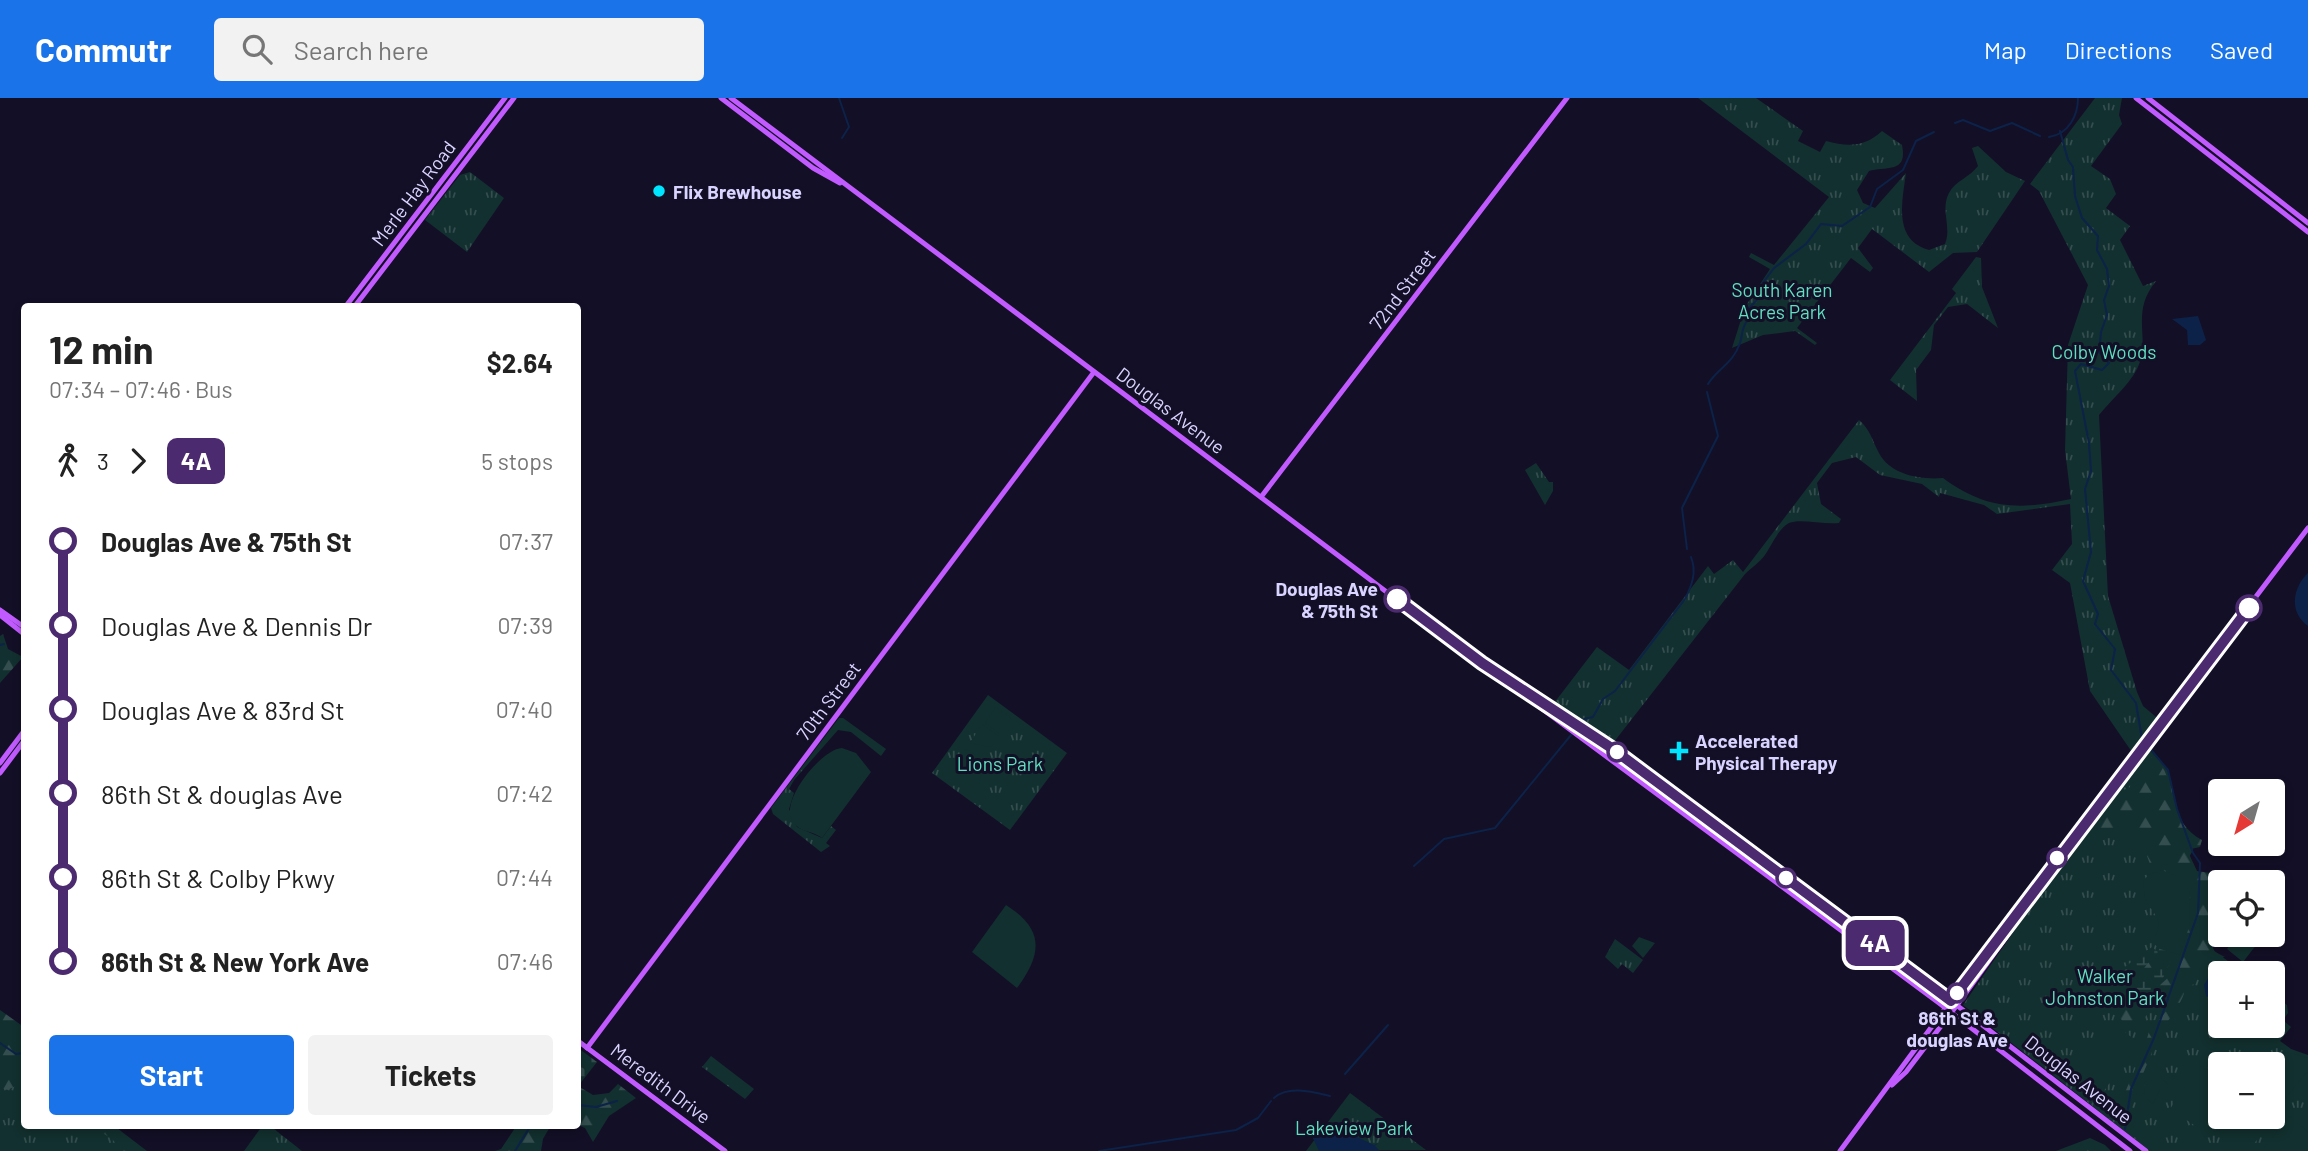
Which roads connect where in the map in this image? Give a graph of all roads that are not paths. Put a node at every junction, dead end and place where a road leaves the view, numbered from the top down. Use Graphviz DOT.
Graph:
graph roads {
  1 [pos="505,98"];
  2 [pos="514,98"];
  3 [pos="721,98"];
  4 [pos="731,98"];
  5 [pos="1567,98"];
  6 [pos="2136,98"];
  7 [pos="2148,98"];
  8 [pos="840,183"];
  9 [pos="2308,223"];
  10 [pos="2308,232"];
  11 [pos="348,303"];
  12 [pos="357,303"];
  13 [pos="1094,372"];
  14 [pos="1261,498"];
  15 [pos="2308,528"];
  16 [pos="0,612"];
  17 [pos="21,625"];
  18 [pos="21,631"];
  19 [pos="1482,663"];
  20 [pos="21,735"];
  21 [pos="21,745"];
  22 [pos="0,763"];
  23 [pos="0,773"];
  24 [pos="2110,792"];
  25 [pos="1846,934"];
  26 [pos="1872,940"];
  27 [pos="1951,1001"];
  28 [pos="1957,1005"];
  29 [pos="1945,1008"];
  30 [pos="1951,1013"];
  31 [pos="581,1043"];
  32 [pos="587,1048"];
  33 [pos="1887,1089"];
  34 [pos="725,1151"];
  35 [pos="1840,1151"];
  36 [pos="2130,1151"];
  37 [pos="2146,1151"];
  1 -- 11 [label="main road, Merle Hay Road"];
  2 -- 12 [label="main road, Merle Hay Road"];
  3 -- 8 [label="main road, Douglas Avenue"];
  4 -- 8 [label="main road, Douglas Avenue"];
  5 -- 14 [label="main road, 72nd Street"];
  6 -- 10 [label="main road"];
  7 -- 9 [label="main road"];
  8 -- 13 [label="main road, Douglas Avenue"];
  13 -- 14 [label="main road, Douglas Avenue"];
  13 -- 32 [label="main road, 70th Street"];
  14 -- 19 [label="main road, Douglas Avenue"];
  15 -- 24 [label="main road"];
  16 -- 17 [label="main road"];
  16 -- 18 [label="main road"];
  19 -- 25 [label="main road, Douglas Avenue"];
  19 -- 26 [label="main road, Douglas Avenue"];
  20 -- 22 [label="main road"];
  21 -- 23 [label="main road"];
  24 -- 27 [label="main road"];
  24 -- 28 [label="main road"];
  25 -- 26 [label="main road"];
  25 -- 29 [label="main road, Douglas Avenue"];
  26 -- 27 [label="main road, Douglas Avenue"];
  27 -- 28 [label="main road, Douglas Avenue"];
  27 -- 29 [label="main road"];
  28 -- 30 [label="main road"];
  28 -- 37 [label="main road, Douglas Avenue"];
  29 -- 30 [label="main road, Douglas Avenue"];
  29 -- 33 [label="main road"];
  30 -- 33 [label="main road"];
  30 -- 36 [label="main road, Douglas Avenue"];
  31 -- 32 [label="main road, Meredith Drive"];
  32 -- 34 [label="main road, Meredith Drive"];
  33 -- 35 [label="main road"];
}
